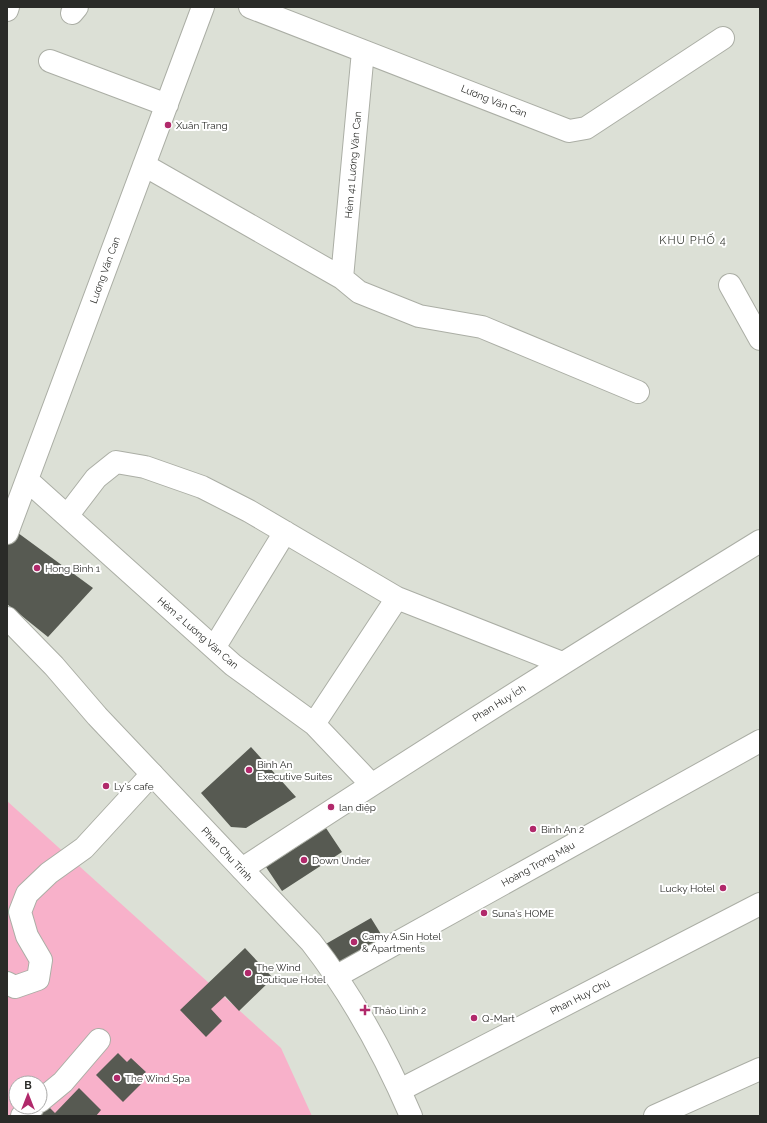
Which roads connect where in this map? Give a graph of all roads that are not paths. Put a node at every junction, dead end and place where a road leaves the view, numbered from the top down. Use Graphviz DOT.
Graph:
graph roads {
  1 [pos="8,7"];
  2 [pos="203,7"];
  3 [pos="250,7"];
  4 [pos="7,10"];
  5 [pos="723,38"];
  6 [pos="363,51"];
  7 [pos="50,61"];
  8 [pos="167,105"];
  9 [pos="144,165"];
  10 [pos="342,278"];
  11 [pos="730,285"];
  12 [pos="760,339"];
  13 [pos="638,392"];
  14 [pos="27,480"];
  15 [pos="67,516"];
  16 [pos="285,532"];
  17 [pos="7,533"];
  18 [pos="760,541"];
  19 [pos="397,598"];
  20 [pos="7,618"];
  21 [pos="214,648"];
  22 [pos="562,663"];
  23 [pos="314,724"];
  24 [pos="760,741"];
  25 [pos="152,774"];
  26 [pos="371,784"];
  27 [pos="242,869"];
  28 [pos="760,904"];
  29 [pos="337,976"];
  30 [pos="7,984"];
  31 [pos="99,1040"];
  32 [pos="760,1069"];
  33 [pos="400,1090"];
  34 [pos="48,1094"];
  35 [pos="411,1116"];
  36 [pos="655,1116"];
  1 -- 4 [label="street"];
  2 -- 8 [label="street, Lương Văn Can"];
  3 -- 6 [label="street, Lương Văn Can"];
  5 -- 6 [label="street, Lương Văn Can"];
  6 -- 10 [label="street, Hẻm 41 Lương Văn Can"];
  7 -- 8 [label="street"];
  8 -- 9 [label="street, Lương Văn Can"];
  9 -- 10 [label="street"];
  9 -- 14 [label="street, Lương Văn Can"];
  10 -- 13 [label="street"];
  11 -- 12 [label="street"];
  14 -- 15 [label="street, Hẻm 2 Lương Văn Can"];
  14 -- 17 [label="street, Lương Văn Can"];
  15 -- 16 [label="street"];
  15 -- 21 [label="street, Hẻm 2 Lương Văn Can"];
  16 -- 19 [label="street"];
  16 -- 21 [label="street"];
  18 -- 22 [label="street, Phan Huy Ích"];
  19 -- 22 [label="street"];
  19 -- 23 [label="street"];
  20 -- 25 [label="street, Phan Chu Trinh"];
  21 -- 23 [label="street, Hẻm 2 Lương Văn Can"];
  22 -- 26 [label="street, Phan Huy Ích"];
  23 -- 26 [label="street, Hẻm 2 Lương Văn Can"];
  24 -- 29 [label="street, Hoàng Trọng Mậu"];
  25 -- 27 [label="street, Phan Chu Trinh"];
  25 -- 30 [label="street"];
  26 -- 27 [label="street, Phan Huy Ích"];
  27 -- 29 [label="street, Phan Chu Trinh"];
  28 -- 33 [label="street, Phan Huy Chú"];
  29 -- 33 [label="street, Phan Chu Trinh"];
  31 -- 34 [label="street"];
  32 -- 36 [label="street"];
  33 -- 35 [label="street, Phan Chu Trinh"];
}
